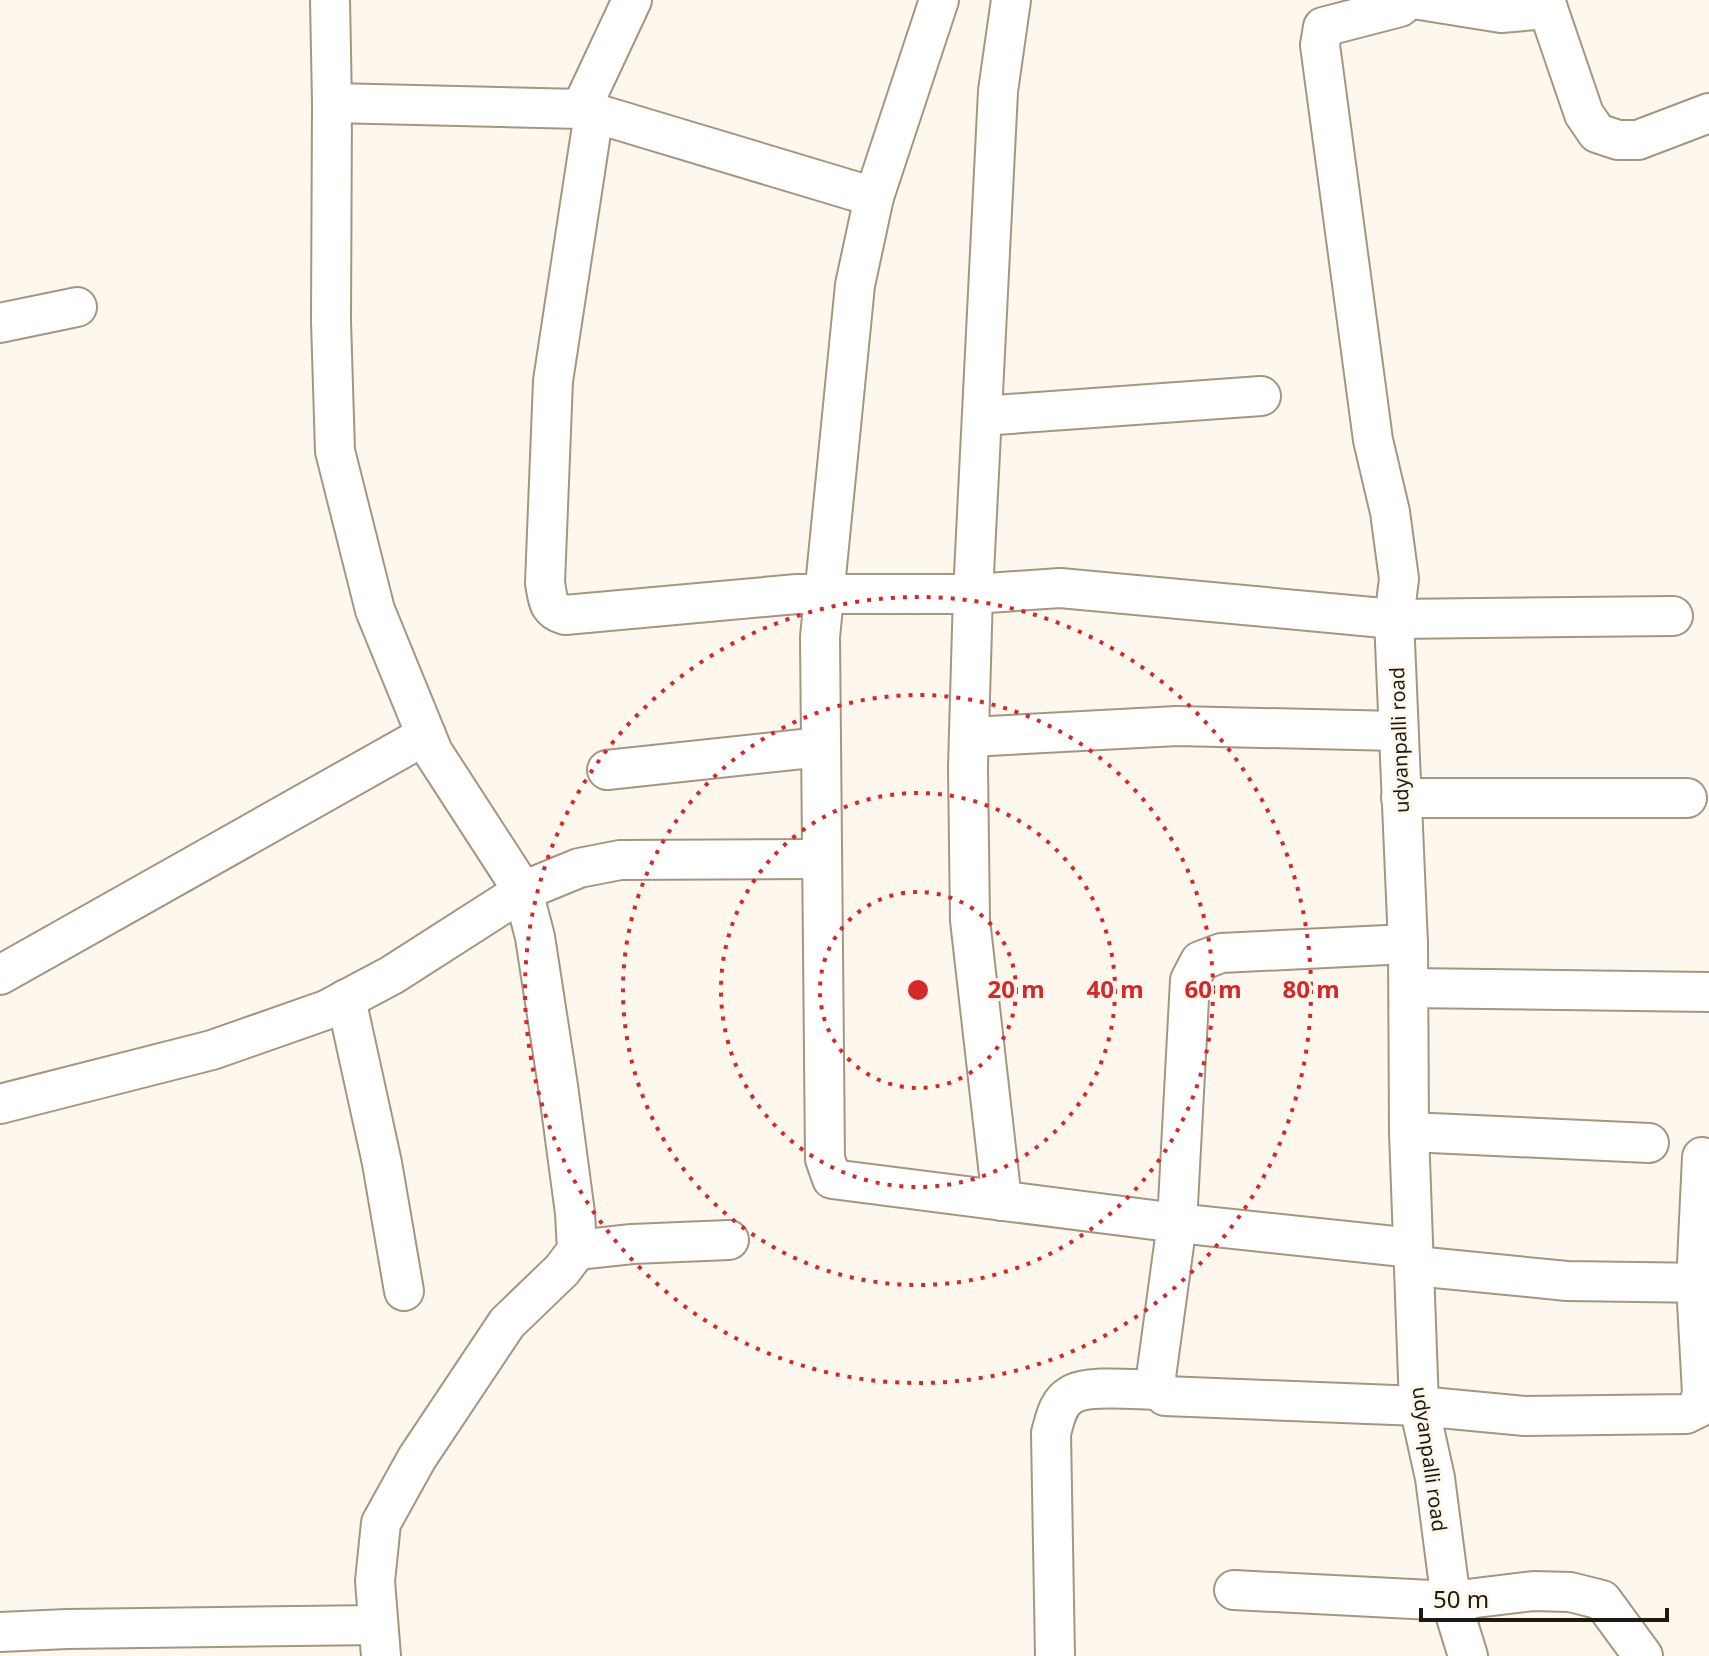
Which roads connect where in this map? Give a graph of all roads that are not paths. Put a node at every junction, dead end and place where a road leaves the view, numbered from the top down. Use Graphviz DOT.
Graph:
graph roads {
  1 [pos="330,0"];
  2 [pos="632,0"];
  3 [pos="939,0"];
  4 [pos="1011,0"];
  5 [pos="1408,0"];
  6 [pos="1420,0"];
  7 [pos="1546,5"];
  8 [pos="1316,14"];
  9 [pos="332,103"];
  10 [pos="588,111"];
  11 [pos="1709,113"];
  12 [pos="874,197"];
  13 [pos="77,307"];
  14 [pos="0,323"];
  15 [pos="1261,396"];
  16 [pos="982,416"];
  17 [pos="826,594"];
  18 [pos="973,594"];
  19 [pos="1673,616"];
  20 [pos="1394,619"];
  21 [pos="1398,731"];
  22 [pos="426,735"];
  23 [pos="969,737"];
  24 [pos="821,747"];
  25 [pos="607,770"];
  26 [pos="1401,798"];
  27 [pos="1687,798"];
  28 [pos="822,859"];
  29 [pos="523,891"];
  30 [pos="1408,944"];
  31 [pos="0,975"];
  32 [pos="1409,988"];
  33 [pos="1709,992"];
  34 [pos="346,999"];
  35 [pos="0,1104"];
  36 [pos="1409,1132"];
  37 [pos="1649,1143"];
  38 [pos="1702,1157"];
  39 [pos="1002,1201"];
  40 [pos="1177,1223"];
  41 [pos="729,1240"];
  42 [pos="577,1250"];
  43 [pos="1414,1257"];
  44 [pos="1702,1283"];
  45 [pos="404,1291"];
  46 [pos="1159,1390"];
  47 [pos="1419,1406"];
  48 [pos="1234,1590"];
  49 [pos="1451,1601"];
  50 [pos="0,1632"];
  51 [pos="380,1640"];
  52 [pos="1055,1656"];
  53 [pos="1468,1656"];
  54 [pos="1643,1656"];
  1 -- 9 [label="street"];
  2 -- 10 [label="street"];
  3 -- 12 [label="street"];
  4 -- 16 [label="street"];
  5 -- 8 [label="street, udyanpalli road"];
  6 -- 7 [label="street"];
  7 -- 11 [label="street"];
  8 -- 20 [label="street, udyanpalli road"];
  9 -- 10 [label="street"];
  9 -- 22 [label="street"];
  10 -- 12 [label="street"];
  10 -- 17 [label="street"];
  12 -- 17 [label="street"];
  13 -- 14 [label="street"];
  15 -- 16 [label="street"];
  16 -- 18 [label="street"];
  17 -- 18 [label="street"];
  17 -- 24 [label="street"];
  18 -- 20 [label="street"];
  18 -- 23 [label="street"];
  19 -- 20 [label="street"];
  20 -- 21 [label="street, udyanpalli road"];
  21 -- 23 [label="street"];
  21 -- 26 [label="street, udyanpalli road"];
  22 -- 29 [label="street"];
  22 -- 31 [label="street"];
  23 -- 39 [label="street"];
  24 -- 25 [label="street"];
  24 -- 28 [label="street"];
  26 -- 27 [label="street"];
  26 -- 30 [label="street, udyanpalli road"];
  28 -- 29 [label="street"];
  28 -- 39 [label="street"];
  29 -- 34 [label="street"];
  29 -- 42 [label="street"];
  30 -- 32 [label="street, udyanpalli road"];
  30 -- 40 [label="street"];
  32 -- 33 [label="street"];
  32 -- 36 [label="street, udyanpalli road"];
  34 -- 35 [label="street"];
  34 -- 45 [label="street"];
  36 -- 37 [label="street"];
  36 -- 43 [label="street, udyanpalli road"];
  38 -- 44 [label="street"];
  39 -- 40 [label="street"];
  40 -- 43 [label="street"];
  40 -- 46 [label="street"];
  41 -- 42 [label="street"];
  42 -- 51 [label="street"];
  43 -- 44 [label="street"];
  43 -- 47 [label="street, udyanpalli road"];
  44 -- 47 [label="street"];
  46 -- 47 [label="street"];
  46 -- 52 [label="street"];
  47 -- 49 [label="street, udyanpalli road"];
  48 -- 49 [label="street"];
  49 -- 53 [label="street, udyanpalli road"];
  49 -- 54 [label="street"];
  50 -- 51 [label="street"];
}
